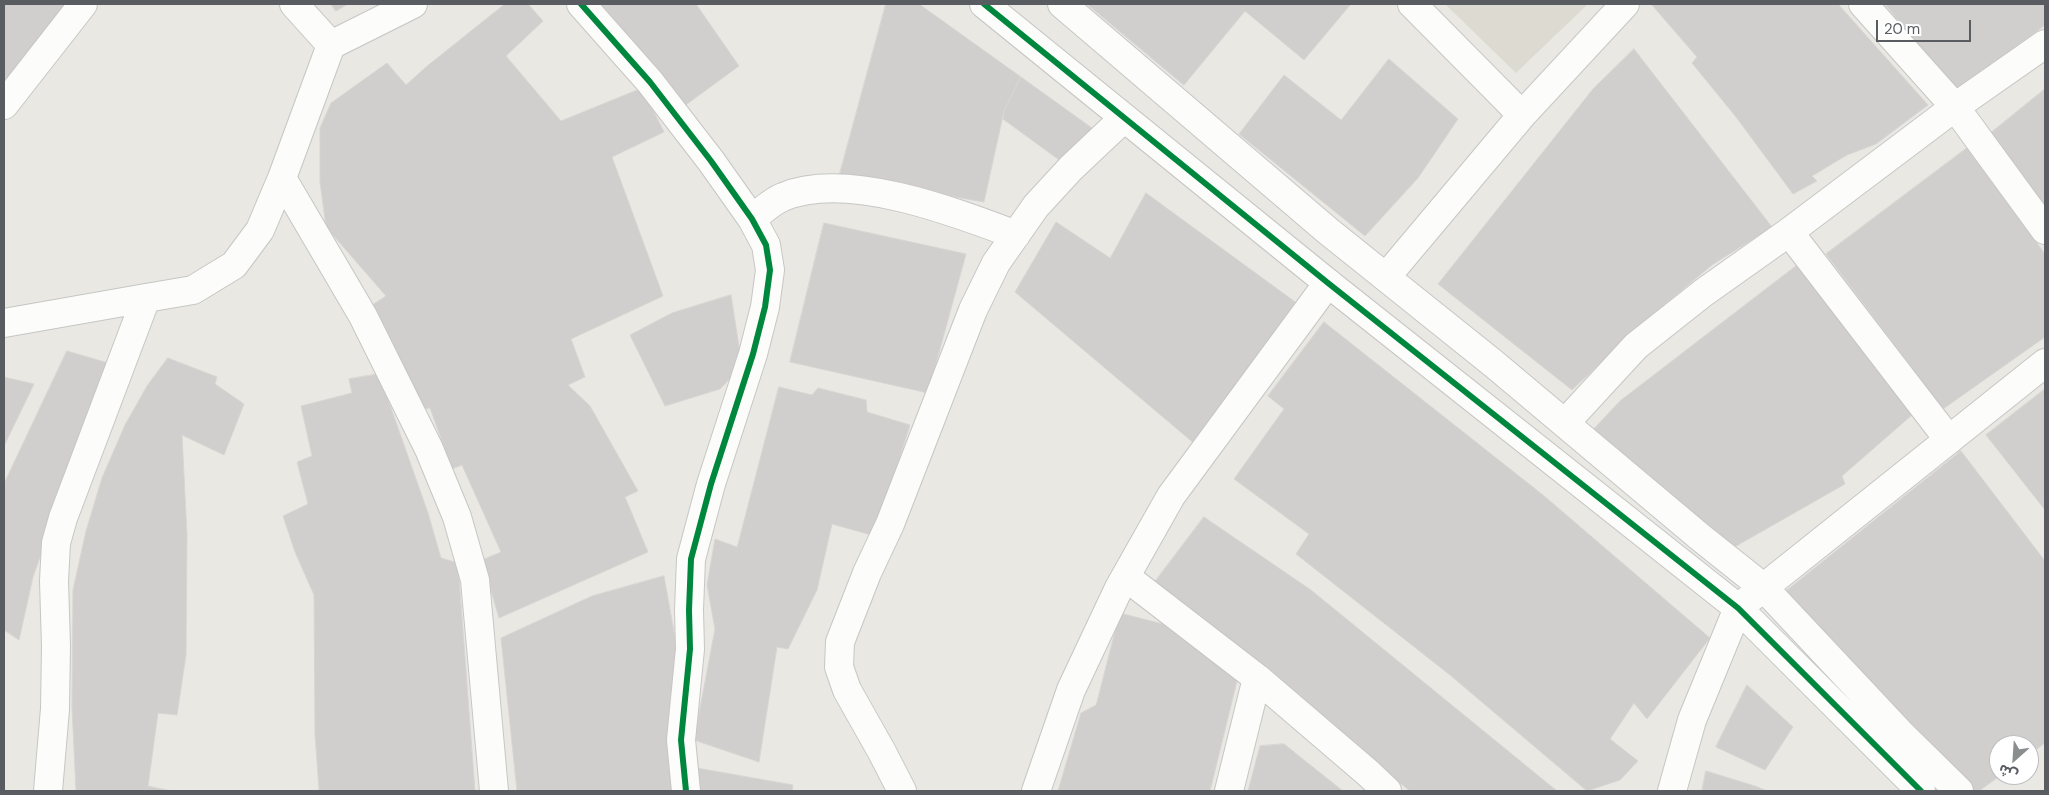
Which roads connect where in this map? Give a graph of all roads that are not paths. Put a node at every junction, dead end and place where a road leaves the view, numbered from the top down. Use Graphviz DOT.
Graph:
graph roads {
  1 [pos="83,4"];
  2 [pos="294,4"];
  3 [pos="413,4"];
  4 [pos="581,4"];
  5 [pos="984,4"];
  6 [pos="1062,4"];
  7 [pos="1412,4"];
  8 [pos="1625,4"];
  9 [pos="1863,4"];
  10 [pos="2045,44"];
  11 [pos="331,45"];
  12 [pos="4,105"];
  13 [pos="1955,108"];
  14 [pos="1522,115"];
  15 [pos="1124,118"];
  16 [pos="282,178"];
  17 [pos="752,219"];
  18 [pos="2045,230"];
  19 [pos="1789,232"];
  20 [pos="1016,235"];
  21 [pos="1386,276"];
  22 [pos="1328,283"];
  23 [pos="146,298"];
  24 [pos="4,323"];
  25 [pos="2045,362"];
  26 [pos="1565,423"];
  27 [pos="1949,440"];
  28 [pos="1126,577"];
  29 [pos="1764,588"];
  30 [pos="1738,608"];
  31 [pos="1257,678"];
  32 [pos="1909,786"];
  33 [pos="48,791"];
  34 [pos="494,791"];
  35 [pos="686,791"];
  36 [pos="902,791"];
  37 [pos="1036,791"];
  38 [pos="1229,791"];
  39 [pos="1387,791"];
  40 [pos="1672,791"];
  41 [pos="1959,791"];
  1 -- 12 [label="street"];
  2 -- 11 [label="street"];
  3 -- 11 [label="street"];
  4 -- 17 [label="street"];
  5 -- 15 [label="street"];
  6 -- 21 [label="street"];
  7 -- 14 [label="street"];
  8 -- 14 [label="street"];
  9 -- 13 [label="street"];
  10 -- 13 [label="street"];
  11 -- 16 [label="street"];
  13 -- 18 [label="street"];
  13 -- 19 [label="street"];
  14 -- 21 [label="street"];
  15 -- 20 [label="street"];
  15 -- 22 [label="street"];
  16 -- 23 [label="street"];
  16 -- 34 [label="street"];
  17 -- 20 [label="street"];
  17 -- 35 [label="street"];
  19 -- 26 [label="street"];
  19 -- 27 [label="street"];
  20 -- 36 [label="street"];
  21 -- 26 [label="street"];
  22 -- 28 [label="street"];
  22 -- 30 [label="street"];
  23 -- 24 [label="street"];
  23 -- 33 [label="street"];
  25 -- 27 [label="street"];
  26 -- 29 [label="street"];
  27 -- 29 [label="street"];
  28 -- 31 [label="street"];
  28 -- 37 [label="street"];
  29 -- 30 [label="street"];
  29 -- 41 [label="street"];
  30 -- 32 [label="street"];
  30 -- 40 [label="street"];
  31 -- 38 [label="street"];
  31 -- 39 [label="street"];
}
